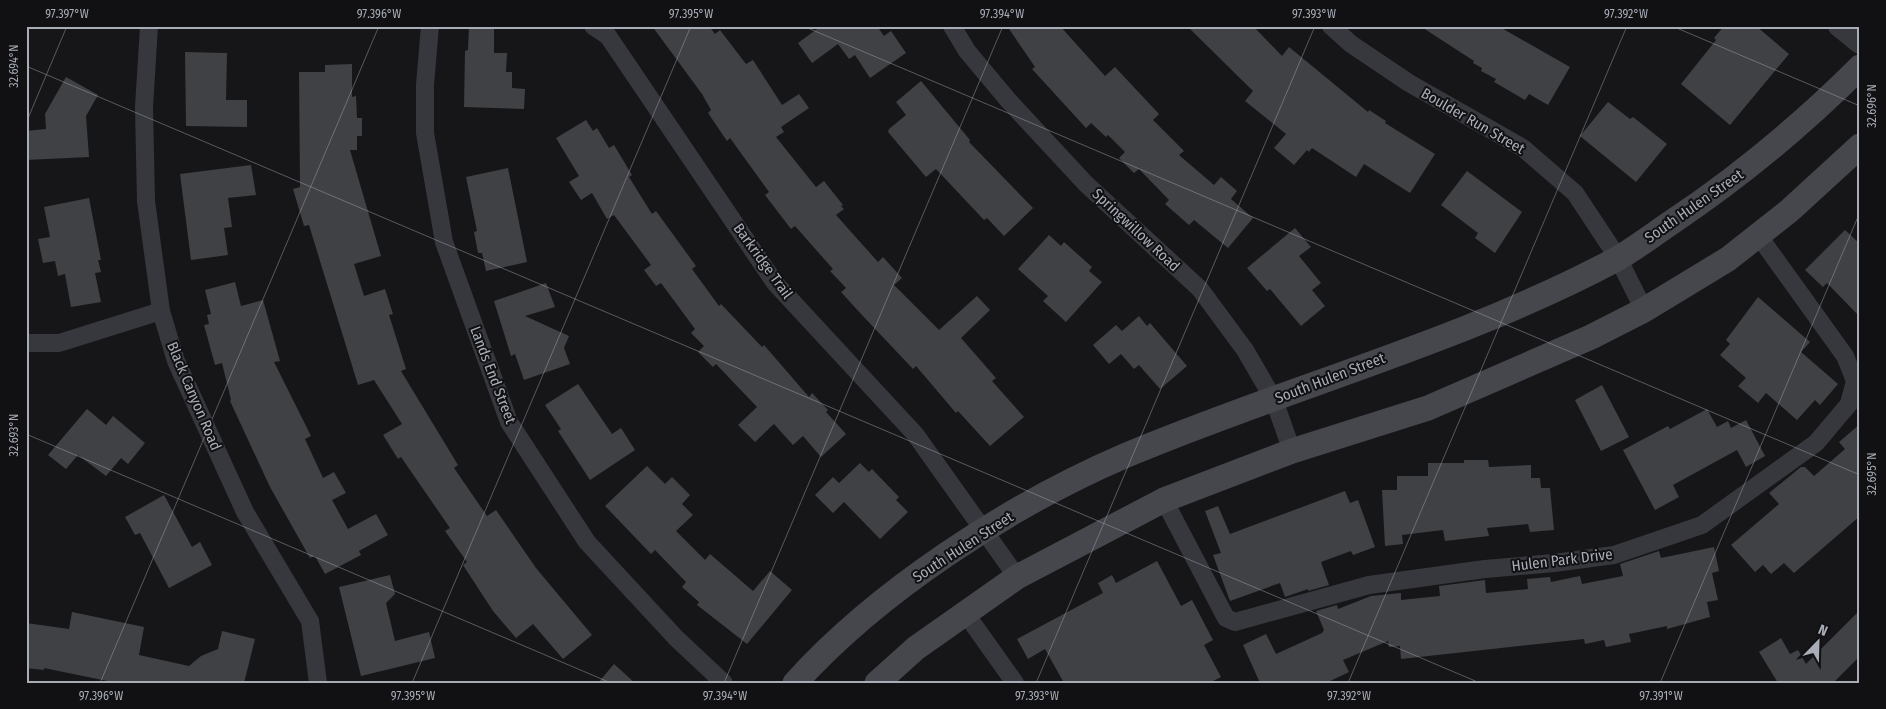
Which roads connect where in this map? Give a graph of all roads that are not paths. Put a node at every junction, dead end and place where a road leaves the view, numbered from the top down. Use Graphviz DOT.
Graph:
graph roads {
  1 [pos="149,26"];
  2 [pos="430,26"];
  3 [pos="593,26"];
  4 [pos="952,26"];
  5 [pos="1330,26"];
  6 [pos="1839,26"];
  7 [pos="1860,44"];
  8 [pos="1860,67"];
  9 [pos="1860,146"];
  10 [pos="1758,235"];
  11 [pos="1618,258"];
  12 [pos="1644,310"];
  13 [pos="160,311"];
  14 [pos="26,343"];
  15 [pos="1274,400"];
  16 [pos="1292,451"];
  17 [pos="1164,500"];
  18 [pos="985,531"];
  19 [pos="1017,577"];
  20 [pos="966,614"];
  21 [pos="318,683"];
  22 [pos="724,683"];
  23 [pos="795,683"];
  24 [pos="877,683"];
  25 [pos="1015,683"];
  1 -- 13 [label="street, Black Canyon Road"];
  2 -- 22 [label="street, Lands End Street"];
  3 -- 18 [label="street, Barkridge Trail"];
  4 -- 15 [label="street, Springwillow Road"];
  5 -- 11 [label="street, Boulder Run Street"];
  6 -- 7 [label="street"];
  8 -- 11 [label="main road, South Hulen Street"];
  9 -- 10 [label="main road"];
  10 -- 12 [label="main road"];
  10 -- 17 [label="street, Hulen Park Drive"];
  11 -- 12 [label="street, Boulder Run Street"];
  11 -- 15 [label="main road, South Hulen Street"];
  12 -- 16 [label="main road"];
  13 -- 14 [label="street"];
  13 -- 21 [label="street, Black Canyon Road"];
  15 -- 16 [label="street, Springwillow Road"];
  15 -- 18 [label="main road, South Hulen Street"];
  16 -- 17 [label="main road"];
  17 -- 19 [label="main road"];
  18 -- 19 [label="street, Barkridge Trail"];
  18 -- 23 [label="main road, South Hulen Street"];
  19 -- 20 [label="main road"];
  20 -- 24 [label="main road"];
  20 -- 25 [label="street"];
}
